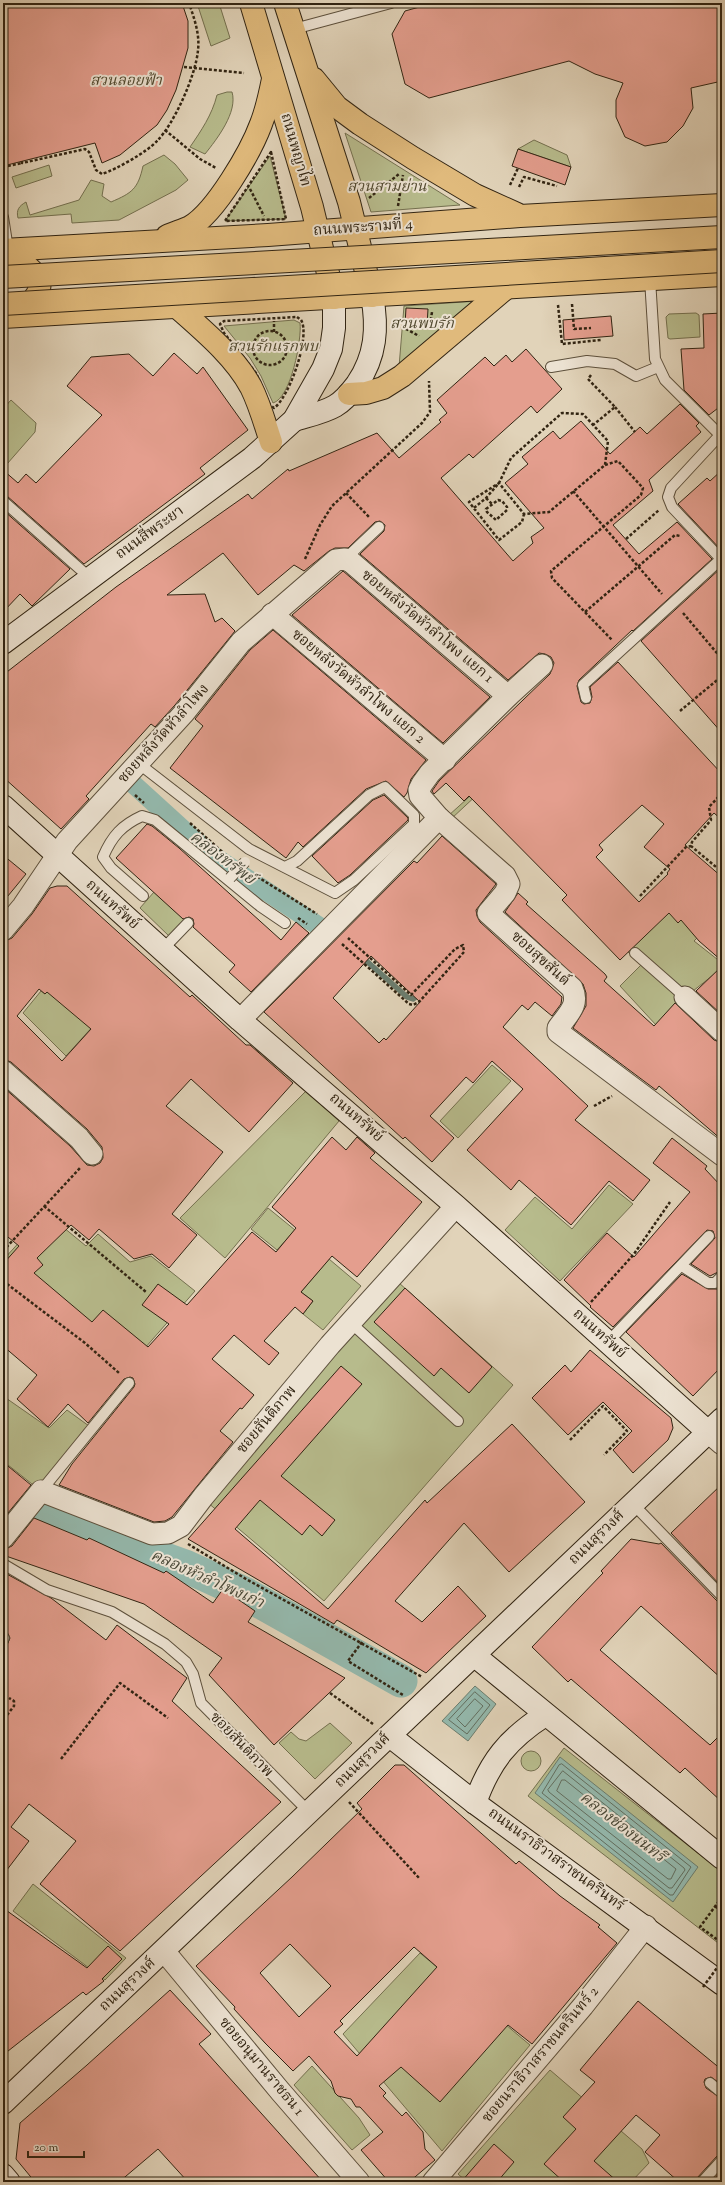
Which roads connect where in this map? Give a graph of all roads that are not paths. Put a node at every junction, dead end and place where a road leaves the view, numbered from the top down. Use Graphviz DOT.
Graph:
graph roads {
  1 [pos="251,3"];
  2 [pos="285,3"];
  3 [pos="391,3"];
  4 [pos="294,29"];
  5 [pos="308,72"];
  6 [pos="273,77"];
  7 [pos="722,205"];
  8 [pos="520,216"];
  9 [pos="3,217"];
  10 [pos="355,228"];
  11 [pos="318,231"];
  12 [pos="722,237"];
  13 [pos="153,241"];
  14 [pos="5,250"];
  15 [pos="722,261"];
  16 [pos="722,275"];
  17 [pos="3,277"];
  18 [pos="650,279"];
  19 [pos="506,288"];
  20 [pos="372,296"];
  21 [pos="334,298"];
  22 [pos="31,302"];
  23 [pos="178,308"];
  24 [pos="3,313"];
  25 [pos="551,367"];
  26 [pos="658,367"];
  27 [pos="349,394"];
  28 [pos="294,420"];
  29 [pos="721,432"];
  30 [pos="271,442"];
  31 [pos="3,501"];
  32 [pos="379,528"];
  33 [pos="345,559"];
  34 [pos="722,560"];
  35 [pos="89,577"];
  36 [pos="272,614"];
  37 [pos="3,643"];
  38 [pos="542,665"];
  39 [pos="508,696"];
  40 [pos="586,698"];
  41 [pos="445,760"];
  42 [pos="138,763"];
  43 [pos="3,806"];
  44 [pos="439,818"];
  45 [pos="255,852"];
  46 [pos="58,856"];
  47 [pos="285,867"];
  48 [pos="227,882"];
  49 [pos="142,896"];
  50 [pos="188,923"];
  51 [pos="285,924"];
  52 [pos="3,930"];
  53 [pos="162,950"];
  54 [pos="635,953"];
  55 [pos="685,997"];
  56 [pos="240,1020"];
  57 [pos="722,1031"];
  58 [pos="3,1071"];
  59 [pos="92,1154"];
  60 [pos="722,1155"];
  61 [pos="456,1206"];
  62 [pos="709,1236"];
  63 [pos="682,1266"];
  64 [pos="722,1276"];
  65 [pos="350,1322"];
  66 [pos="608,1342"];
  67 [pos="130,1383"];
  68 [pos="458,1422"];
  69 [pos="717,1432"];
  70 [pos="37,1495"];
  71 [pos="633,1504"];
  72 [pos="3,1538"];
  73 [pos="3,1564"];
  74 [pos="722,1596"];
  75 [pos="475,1656"];
  76 [pos="545,1714"];
  77 [pos="382,1731"];
  78 [pos="475,1803"];
  79 [pos="309,1812"];
  80 [pos="719,1850"];
  81 [pos="646,1926"];
  82 [pos="164,1951"];
  83 [pos="713,1986"];
  84 [pos="710,2083"];
  85 [pos="722,2093"];
  86 [pos="3,2103"];
  87 [pos="722,2160"];
  88 [pos="3,2175"];
  89 [pos="9,2182"];
  90 [pos="359,2182"];
  91 [pos="433,2182"];
  92 [pos="702,2182"];
  1 -- 6 [label="main road, ถนนพญาไท"];
  2 -- 4 [label="main road"];
  3 -- 4 [label="lane"];
  4 -- 5 [label="main road"];
  5 -- 8 [label="main road"];
  5 -- 10 [label="main road"];
  6 -- 11 [label="main road, ถนนพญาไท"];
  6 -- 13 [label="main road"];
  7 -- 8 [label="main road, ถนนพระรามที่ 4"];
  8 -- 10 [label="main road, ถนนพระรามที่ 4"];
  9 -- 14 [label="lane"];
  10 -- 11 [label="main road, ถนนพระรามที่ 4"];
  10 -- 20 [label="main road"];
  11 -- 13 [label="main road, ถนนพระรามที่ 4"];
  11 -- 21 [label="main road, ถนนพญาไท"];
  12 -- 17 [label="main road, ถนนพระรามที่ 4, bridge"];
  13 -- 14 [label="main road, ถนนพระรามที่ 4"];
  14 -- 22 [label="main road"];
  15 -- 22 [label="main road, bridge"];
  16 -- 18 [label="main road"];
  18 -- 19 [label="main road"];
  18 -- 26 [label="lane"];
  19 -- 20 [label="main road"];
  19 -- 27 [label="main road"];
  20 -- 21 [label="main road"];
  20 -- 27 [label="main road, ถนนสี่พระยา"];
  21 -- 23 [label="main road"];
  21 -- 28 [label="main road, ถนนสี่พระยา"];
  22 -- 24 [label="main road, bridge"];
  23 -- 24 [label="main road"];
  23 -- 30 [label="main road"];
  25 -- 26 [label="lane"];
  26 -- 29 [label="lane"];
  27 -- 28 [label="main road, ถนนสี่พระยา"];
  28 -- 30 [label="main road, ถนนสี่พระยา"];
  29 -- 34 [label="lane"];
  30 -- 35 [label="main road, ถนนสี่พระยา"];
  31 -- 35 [label="lane"];
  32 -- 33 [label="lane, ซอยหลังวัดหัวลำโพง แยก 1"];
  33 -- 36 [label="street, ซอยหลังวัดหัวลำโพง แยก 1"];
  33 -- 39 [label="street, ซอยหลังวัดหัวลำโพง แยก 1"];
  34 -- 40 [label="lane"];
  35 -- 37 [label="main road, ถนนสี่พระยา"];
  36 -- 41 [label="street, ซอยหลังวัดหัวลำโพง แยก 2"];
  36 -- 42 [label="street, ซอยหลังวัดหัวลำโพง"];
  38 -- 39 [label="street, ซอยสุขสันต์"];
  39 -- 41 [label="street, ซอยสุขสันต์"];
  41 -- 44 [label="street, ซอยสุขสันต์"];
  42 -- 45 [label="lane"];
  42 -- 46 [label="street, ซอยหลังวัดหัวลำโพง"];
  43 -- 46 [label="main road, ถนนทรัพย์"];
  44 -- 56 [label="street"];
  44 -- 60 [label="street, ซอยสุขสันต์"];
  45 -- 47 [label="lane"];
  45 -- 48 [label="lane, bridge"];
  46 -- 52 [label="street, ซอยหลังวัดหัวลำโพง"];
  46 -- 53 [label="main road, ถนนทรัพย์"];
  47 -- 47 [label="lane"];
  48 -- 49 [label="lane"];
  48 -- 51 [label="lane"];
  50 -- 53 [label="lane"];
  53 -- 56 [label="main road, ถนนทรัพย์"];
  54 -- 55 [label="lane"];
  55 -- 57 [label="street"];
  56 -- 61 [label="main road, ถนนทรัพย์"];
  58 -- 59 [label="street"];
  61 -- 65 [label="street, ซอยสันติภาพ"];
  61 -- 66 [label="main road, ถนนทรัพย์"];
  62 -- 63 [label="lane"];
  63 -- 64 [label="lane"];
  63 -- 66 [label="lane"];
  65 -- 68 [label="lane"];
  65 -- 70 [label="street, ซอยสันติภาพ"];
  66 -- 69 [label="main road, ถนนทรัพย์"];
  67 -- 70 [label="lane"];
  69 -- 71 [label="main road, ถนนสุรวงศ์"];
  70 -- 72 [label="street"];
  71 -- 74 [label="lane"];
  71 -- 75 [label="main road, ถนนสุรวงศ์"];
  73 -- 79 [label="lane, ซอยสันติภาพ"];
  75 -- 76 [label="main road"];
  75 -- 77 [label="main road, ถนนสุรวงศ์"];
  76 -- 78 [label="main road"];
  76 -- 80 [label="main road"];
  77 -- 78 [label="main road, ถนนนราธิวาสราชนครินทร์"];
  77 -- 79 [label="main road, ถนนสุรวงศ์"];
  78 -- 81 [label="main road, ถนนนราธิวาสราชนครินทร์"];
  79 -- 82 [label="main road, ถนนสุรวงศ์"];
  81 -- 83 [label="main road, ถนนนราธิวาสราชนครินทร์"];
  81 -- 91 [label="street, ซอยนราธิวาสราชนครินทร์ 2"];
  82 -- 86 [label="main road, ถนนสุรวงศ์"];
  82 -- 90 [label="street, ซอยอนุมานราชธน 1"];
  84 -- 85 [label="lane"];
  87 -- 92 [label="lane"];
  88 -- 89 [label="main road"];
}
